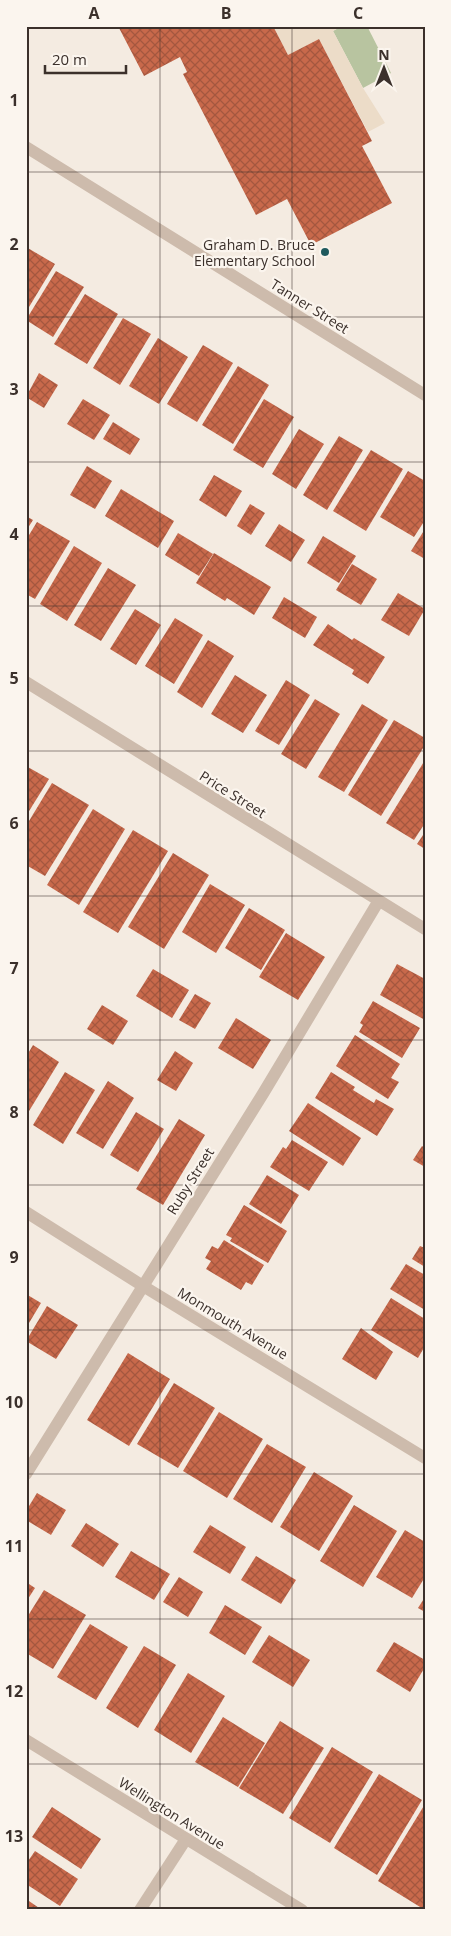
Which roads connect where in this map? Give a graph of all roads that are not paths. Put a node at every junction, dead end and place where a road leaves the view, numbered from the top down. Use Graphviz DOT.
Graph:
graph roads {
  1 [pos="26,147"];
  2 [pos="425,395"];
  3 [pos="26,682"];
  4 [pos="378,902"];
  5 [pos="425,929"];
  6 [pos="26,1212"];
  7 [pos="143,1286"];
  8 [pos="425,1458"];
  9 [pos="26,1474"];
  10 [pos="26,1740"];
  11 [pos="186,1839"];
  12 [pos="140,1910"];
  13 [pos="302,1910"];
  1 -- 2 [label="street, Tanner Street"];
  3 -- 4 [label="street, Price Street"];
  4 -- 5 [label="street, Price Street"];
  4 -- 7 [label="street, Ruby Street"];
  6 -- 7 [label="street, Monmouth Avenue"];
  7 -- 8 [label="street, Monmouth Avenue"];
  7 -- 9 [label="street, Ruby Street"];
  10 -- 11 [label="street, Wellington Avenue"];
  11 -- 12 [label="street"];
  11 -- 13 [label="street, Wellington Avenue"];
}
